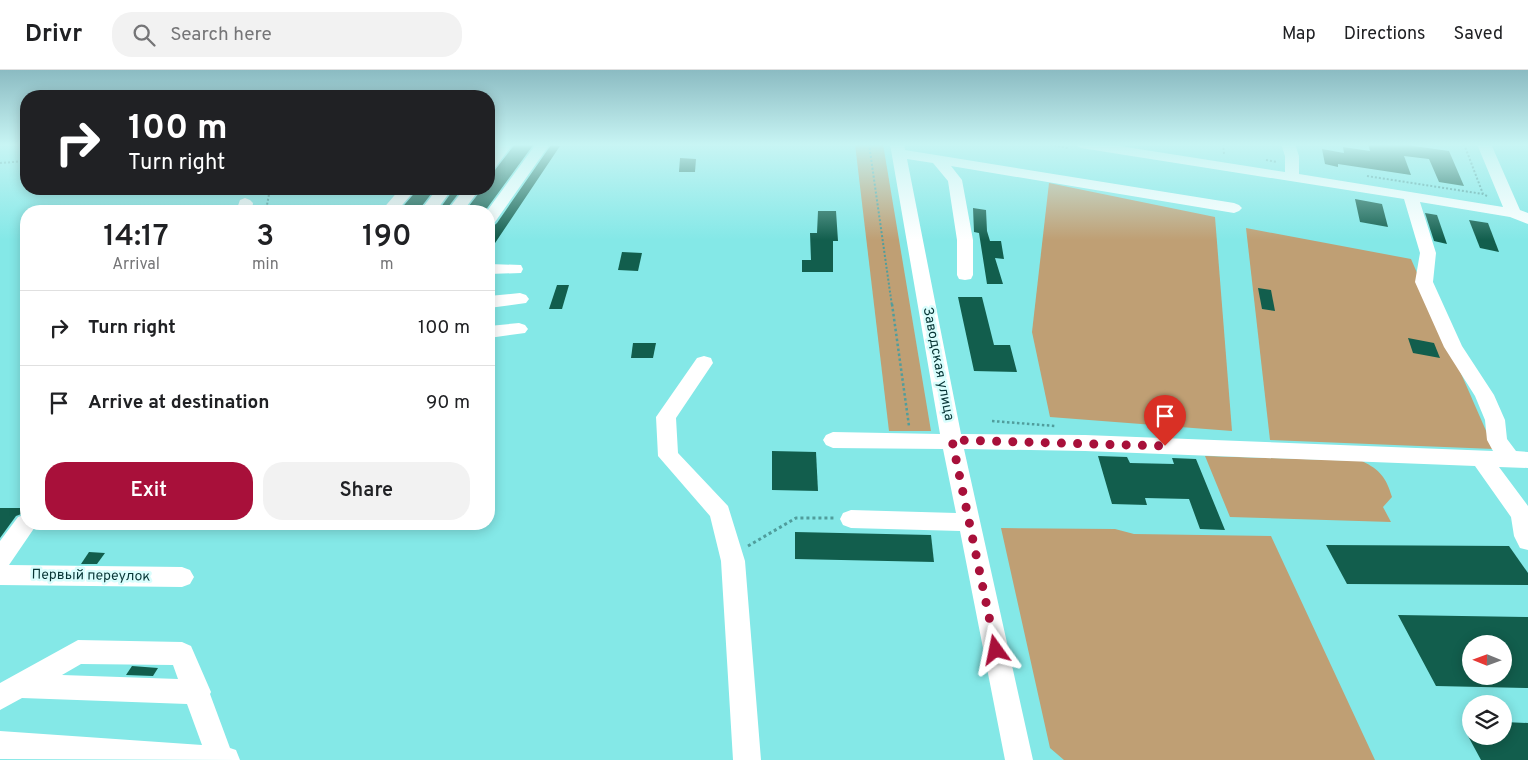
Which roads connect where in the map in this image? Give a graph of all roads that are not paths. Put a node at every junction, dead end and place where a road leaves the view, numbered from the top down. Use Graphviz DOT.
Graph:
graph roads {
  1 [pos="520,176"];
  2 [pos="903,176"];
  3 [pos="952,176"];
  4 [pos="1038,176"];
  5 [pos="1287,176"];
  6 [pos="1501,176"];
  7 [pos="1292,177"];
  8 [pos="403,195"];
  9 [pos="467,195"];
  10 [pos="1410,196"];
  11 [pos="394,205"];
  12 [pos="460,205"];
  13 [pos="1234,208"];
  14 [pos="495,211"];
  15 [pos="1521,216"];
  16 [pos="495,269"];
  17 [pos="516,269"];
  18 [pos="966,275"];
  19 [pos="520,299"];
  20 [pos="495,301"];
  21 [pos="519,329"];
  22 [pos="495,331"];
  23 [pos="704,363"];
  24 [pos="833,440"];
  25 [pos="952,440"];
  26 [pos="1481,459"];
  27 [pos="1519,460"];
  28 [pos="1525,516"];
  29 [pos="851,519"];
  30 [pos="970,522"];
  31 [pos="21,530"];
  32 [pos="1528,542"];
  33 [pos="0,560"];
  34 [pos="0,575"];
  35 [pos="182,577"];
  36 [pos="10,692"];
  37 [pos="198,692"];
  38 [pos="0,745"];
  39 [pos="221,760"];
  40 [pos="226,760"];
  41 [pos="748,760"];
  42 [pos="1019,760"];
  1 -- 14 [label="street"];
  2 -- 25 [label="street, Заводская улица"];
  3 -- 18 [label="street"];
  4 -- 13 [label="street"];
  5 -- 7 [label="street"];
  6 -- 15 [label="street"];
  7 -- 10 [label="street"];
  8 -- 11 [label="street"];
  9 -- 12 [label="street"];
  10 -- 15 [label="street"];
  10 -- 27 [label="street"];
  16 -- 17 [label="street"];
  19 -- 20 [label="street"];
  21 -- 22 [label="street"];
  23 -- 41 [label="street"];
  24 -- 25 [label="street"];
  25 -- 26 [label="street"];
  25 -- 30 [label="street, Заводская улица"];
  26 -- 27 [label="street"];
  26 -- 28 [label="street"];
  28 -- 32 [label="street"];
  29 -- 30 [label="street"];
  30 -- 42 [label="street, Заводская улица"];
  31 -- 33 [label="street"];
  34 -- 35 [label="street, Первый переулок"];
  36 -- 37 [label="street"];
  36 -- 37 [label="street"];
  37 -- 39 [label="street"];
  38 -- 39 [label="street"];
  39 -- 40 [label="street"];
}
